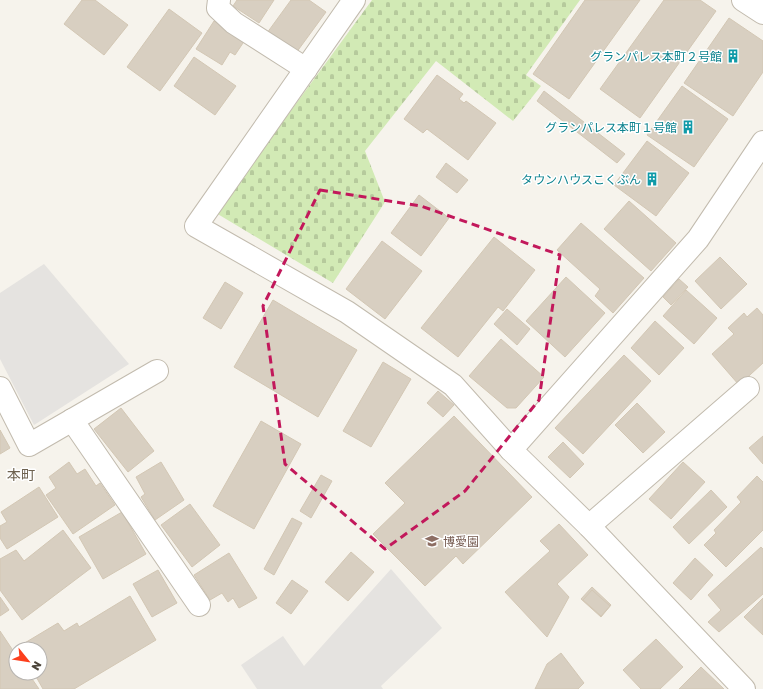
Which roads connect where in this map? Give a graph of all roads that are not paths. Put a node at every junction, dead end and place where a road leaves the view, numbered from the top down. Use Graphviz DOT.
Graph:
graph roads {
  1 [pos="219,0"];
  2 [pos="354,0"];
  3 [pos="743,0"];
  4 [pos="763,13"];
  5 [pos="306,69"];
  6 [pos="763,142"];
  7 [pos="157,371"];
  8 [pos="0,388"];
  9 [pos="748,388"];
  10 [pos="72,420"];
  11 [pos="511,450"];
  12 [pos="589,526"];
  13 [pos="199,605"];
  14 [pos="744,689"];
  1 -- 5 [label="street"];
  2 -- 5 [label="street"];
  3 -- 4 [label="street"];
  5 -- 11 [label="street"];
  6 -- 11 [label="street"];
  7 -- 10 [label="street"];
  8 -- 10 [label="street"];
  9 -- 12 [label="street"];
  10 -- 13 [label="street"];
  11 -- 12 [label="street"];
  12 -- 14 [label="street"];
}
